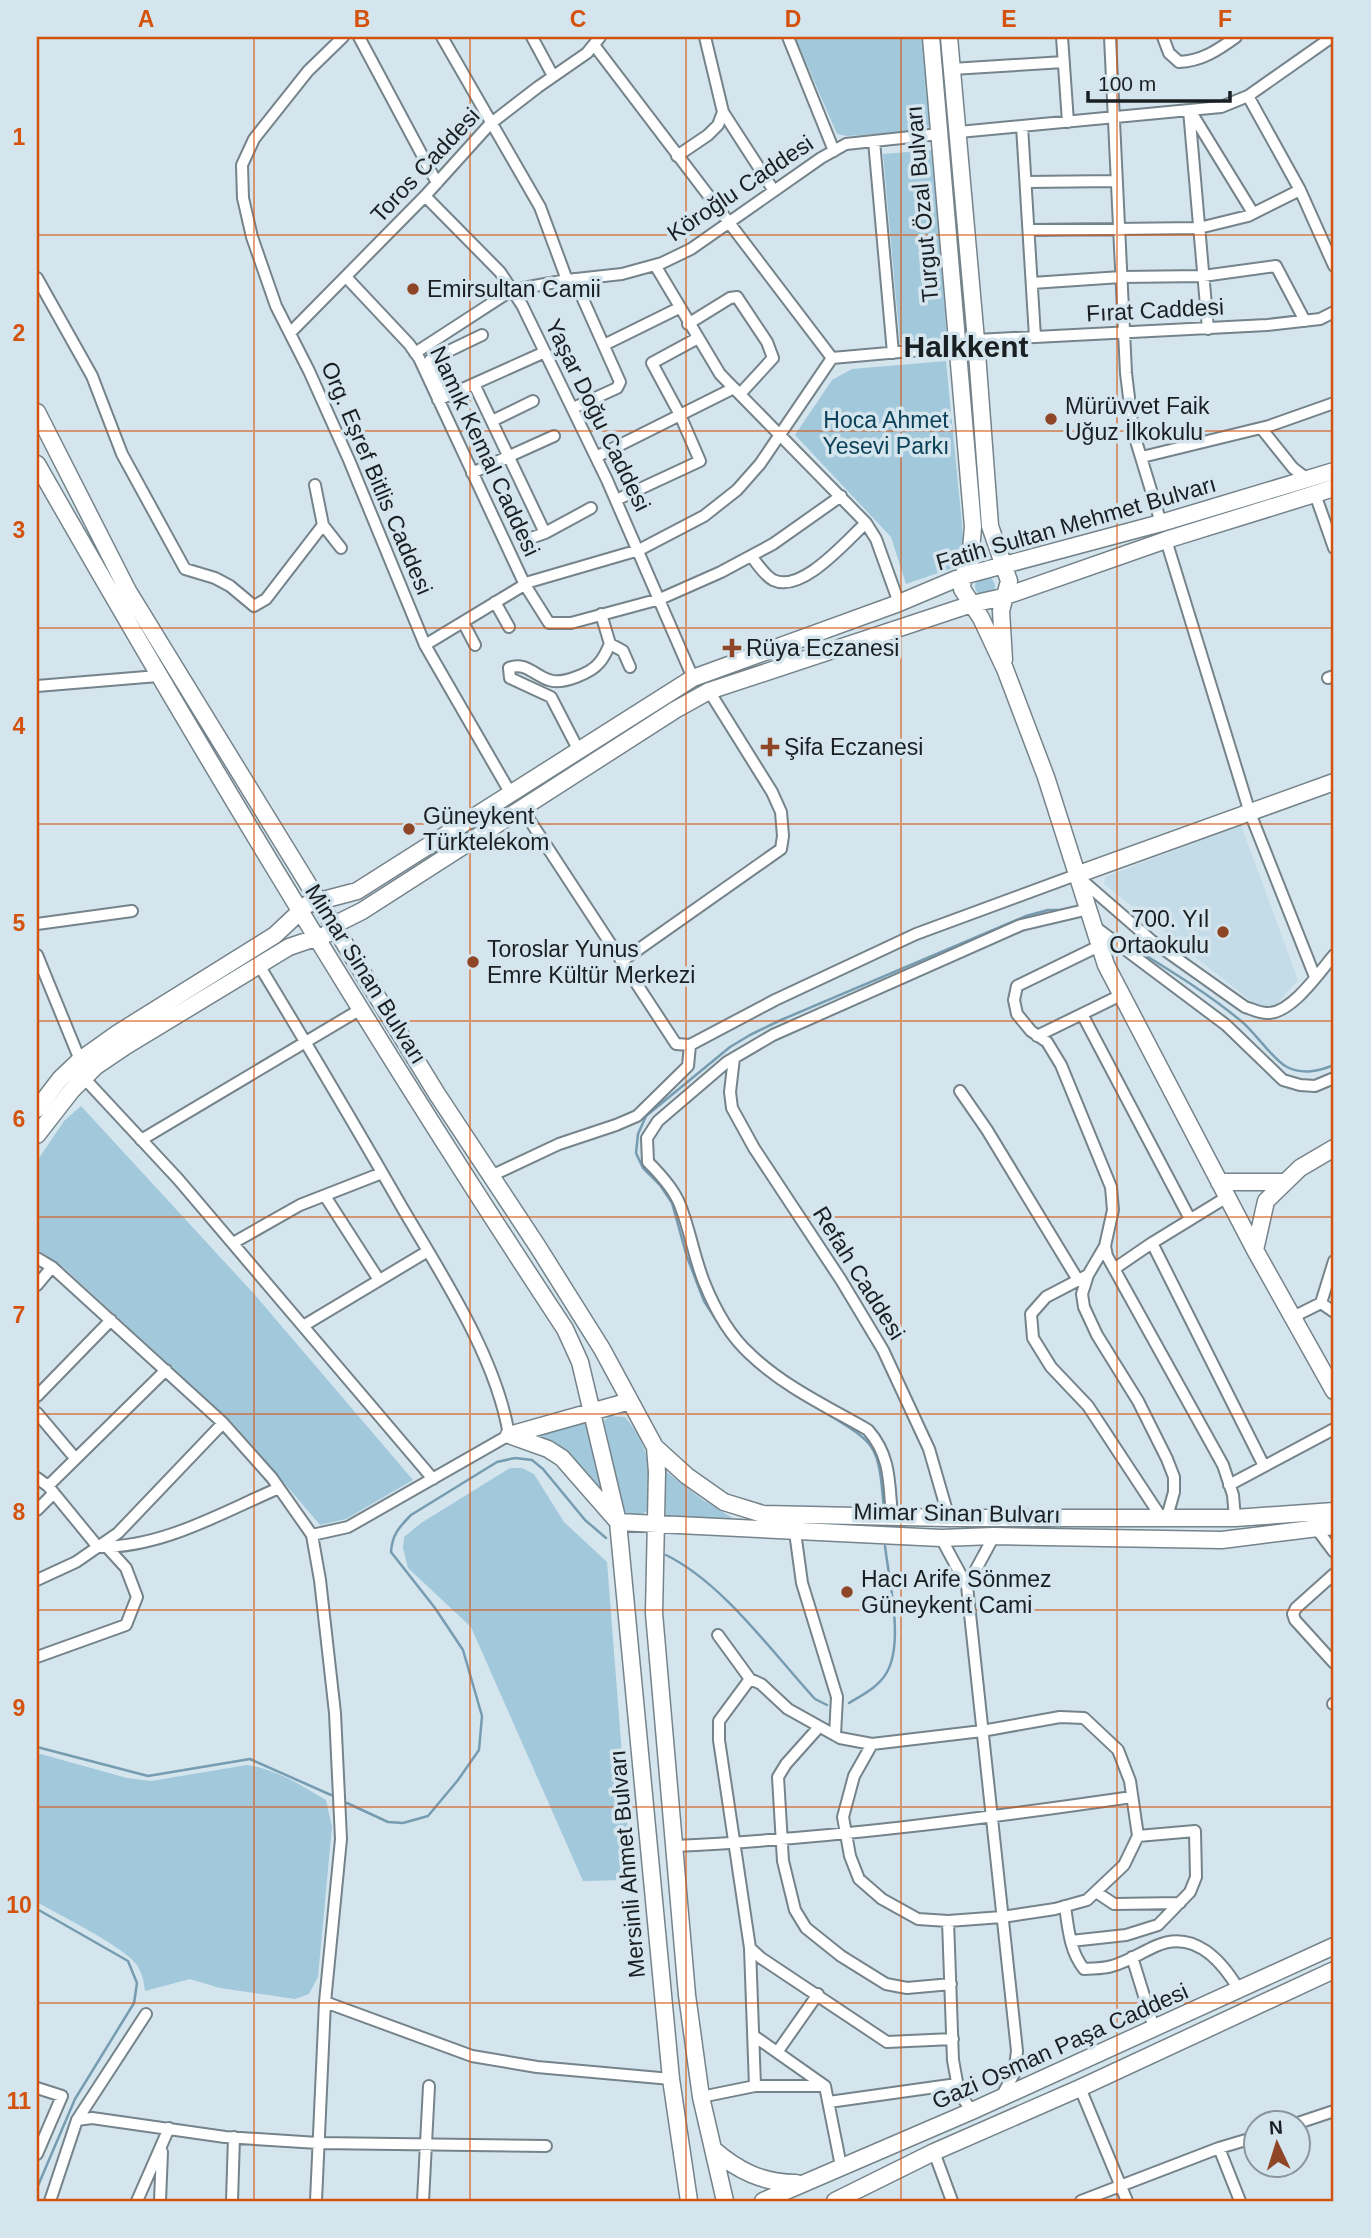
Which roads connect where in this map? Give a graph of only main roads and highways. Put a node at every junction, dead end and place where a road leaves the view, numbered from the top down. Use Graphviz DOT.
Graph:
graph roads {
  1 [pos="931,37"];
  2 [pos="949,37"];
  3 [pos="37,412"];
  4 [pos="37,464"];
  5 [pos="1334,471"];
  6 [pos="1334,488"];
  7 [pos="1002,565"];
  8 [pos="963,576"];
  9 [pos="1003,597"];
  10 [pos="972,604"];
  11 [pos="1005,669"];
  12 [pos="1334,782"];
  13 [pos="1076,875"];
  14 [pos="318,900"];
  15 [pos="301,912"];
  16 [pos="334,925"];
  17 [pos="316,936"];
  18 [pos="37,1109"];
  19 [pos="37,1135"];
  20 [pos="1334,1148"];
  21 [pos="1284,1182"];
  22 [pos="1223,1190"];
  23 [pos="1255,1250"];
  24 [pos="1334,1391"];
  25 [pos="630,1401"];
  26 [pos="593,1411"];
  27 [pos="655,1447"];
  28 [pos="1334,1511"];
  29 [pos="618,1522"];
  30 [pos="656,1524"];
  31 [pos="1334,1526"];
  32 [pos="1334,1946"];
  33 [pos="1334,1970"];
  34 [pos="713,2149"];
  35 [pos="802,2183"];
  36 [pos="689,2201"];
  37 [pos="725,2201"];
  38 [pos="763,2201"];
  39 [pos="835,2201"];
  1 -- 8 [label="main road, Turgut Özal Bulvarı"];
  2 -- 7 [label="main road, Turgut Özal Bulvarı"];
  3 -- 14 [label="main road, Mimar Sinan Bulvarı"];
  4 -- 15 [label="main road, Mimar Sinan Bulvarı"];
  5 -- 7 [label="main road, Fatih Sultan Mehmet Bulvarı"];
  6 -- 9 [label="main road, Fatih Sultan Mehmet Bulvarı"];
  7 -- 8 [label="main road, Fatih Sultan Mehmet Bulvarı"];
  7 -- 9 [label="main road, Turgut Özal Bulvarı"];
  8 -- 10 [label="main road"];
  8 -- 14 [label="main road, Fatih Sultan Mehmet Bulvarı"];
  9 -- 10 [label="main road, Fatih Sultan Mehmet Bulvarı"];
  9 -- 11 [label="main road, Turgut Özal Bulvarı"];
  10 -- 11 [label="main road"];
  10 -- 16 [label="main road, Fatih Sultan Mehmet Bulvarı"];
  11 -- 13 [label="main road"];
  12 -- 13 [label="main road"];
  13 -- 22 [label="main road"];
  14 -- 15 [label="main road"];
  14 -- 16 [label="main road, Mimar Sinan Bulvarı"];
  15 -- 17 [label="main road, Mimar Sinan Bulvarı"];
  15 -- 18 [label="main road"];
  16 -- 17 [label="main road, Fatih Sultan Mehmet Bulvarı"];
  16 -- 25 [label="main road, Mimar Sinan Bulvarı"];
  17 -- 19 [label="main road"];
  17 -- 26 [label="main road, Mimar Sinan Bulvarı"];
  20 -- 21 [label="main road"];
  21 -- 22 [label="main road"];
  21 -- 23 [label="main road"];
  22 -- 23 [label="main road"];
  23 -- 24 [label="main road"];
  25 -- 26 [label="main road"];
  25 -- 27 [label="main road, Mimar Sinan Bulvarı"];
  26 -- 29 [label="main road, Mimar Sinan Bulvarı"];
  26 -- 29 [label="main road"];
  27 -- 28 [label="main road, Mimar Sinan Bulvarı"];
  27 -- 30 [label="main road, Mimar Sinan Bulvarı"];
  29 -- 30 [label="main road"];
  29 -- 36 [label="main road, Mersinli Ahmet Bulvarı"];
  30 -- 31 [label="main road, Mimar Sinan Bulvarı"];
  30 -- 34 [label="main road, Mersinli Ahmet Bulvarı"];
  32 -- 35 [label="main road, Gazi Osman Paşa Caddesi"];
  33 -- 39 [label="main road, Gazi Osman Paşa Caddesi"];
  34 -- 35 [label="main road"];
  34 -- 37 [label="main road, Mersinli Ahmet Bulvarı"];
  35 -- 38 [label="main road, Gazi Osman Paşa Caddesi"];
}
